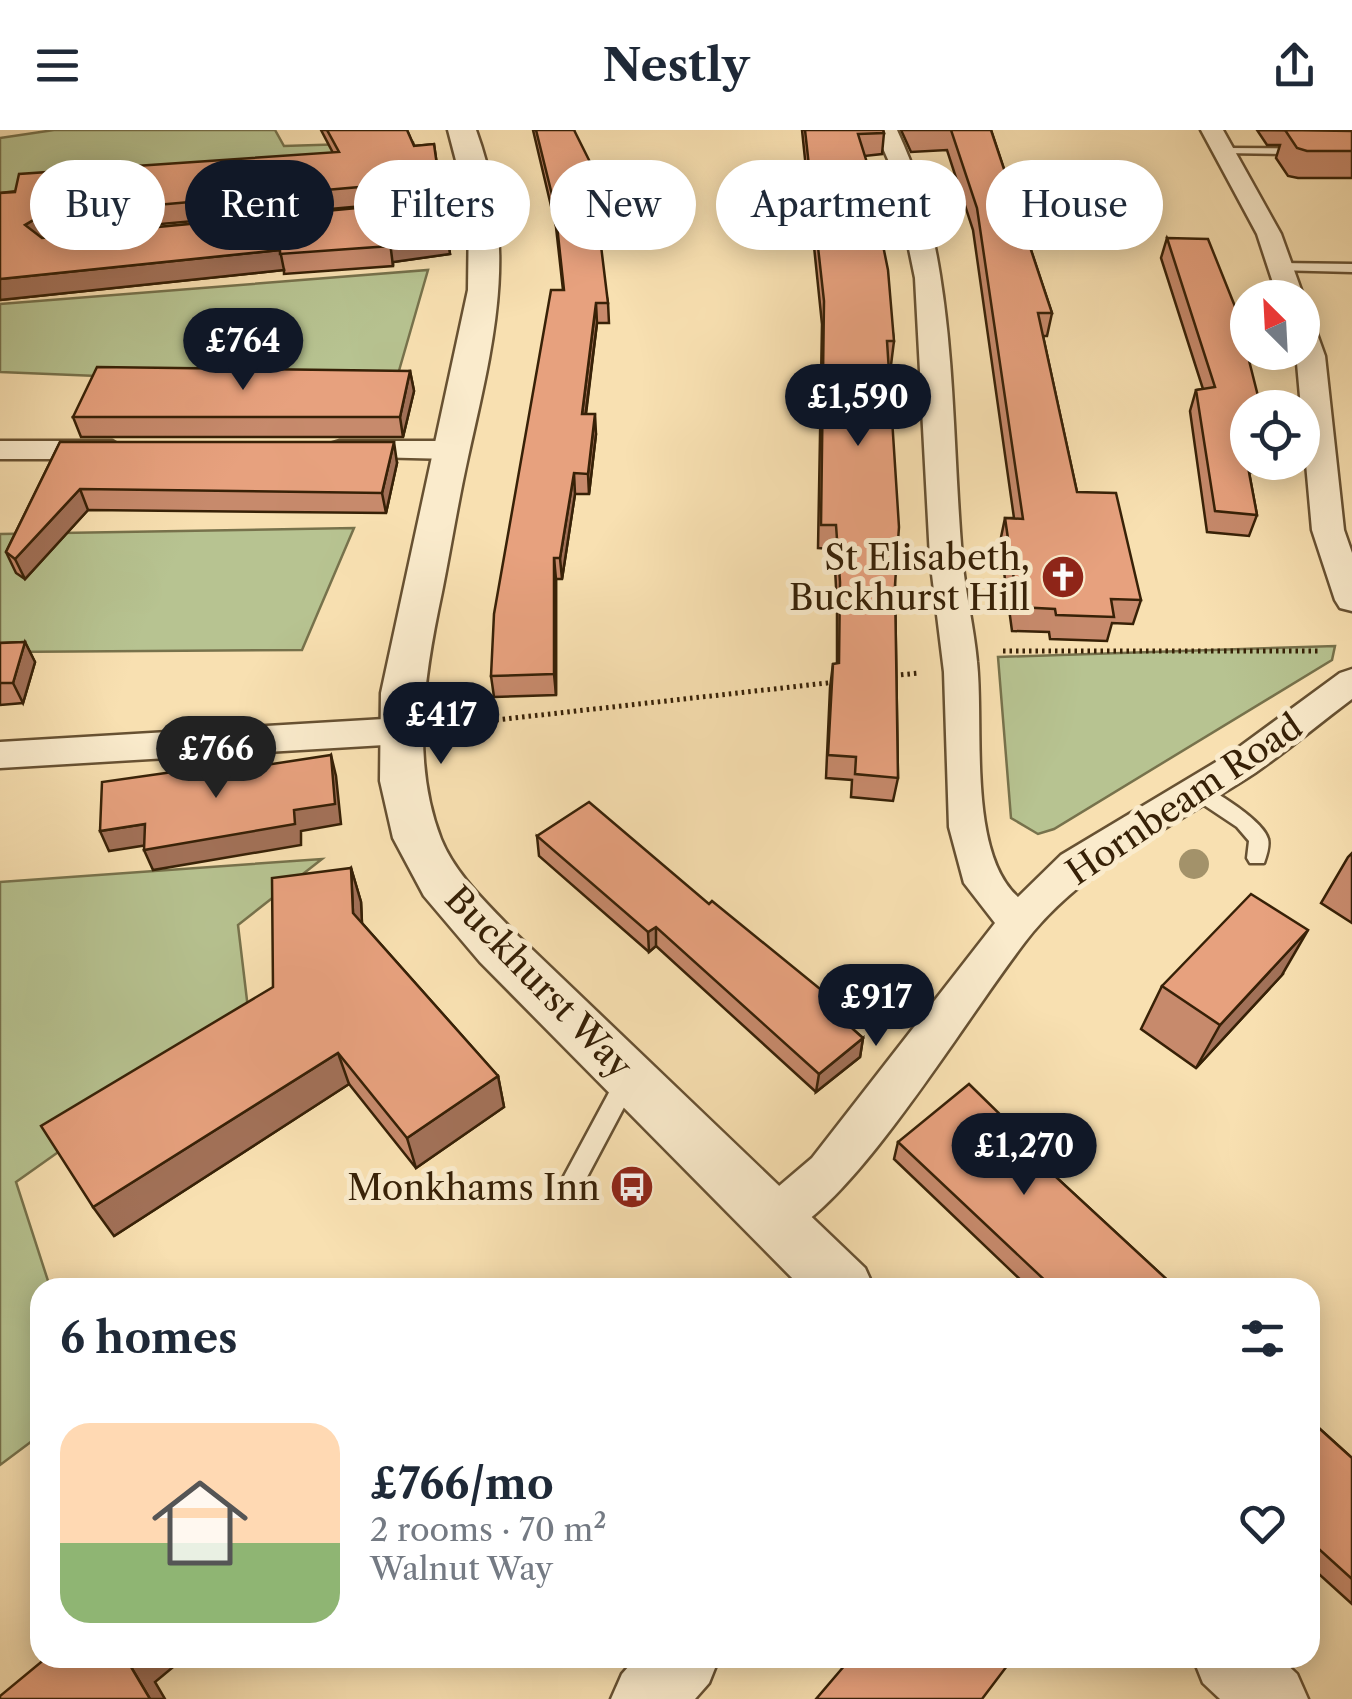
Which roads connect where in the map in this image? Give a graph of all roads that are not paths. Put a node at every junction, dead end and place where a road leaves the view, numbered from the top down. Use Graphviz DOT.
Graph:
graph roads {
  1 [pos="462,130"];
  2 [pos="886,130"];
  3 [pos="1219,140"];
  4 [pos="1352,152"];
  5 [pos="470,160"];
  6 [pos="485,250"];
  7 [pos="1280,266"];
  8 [pos="1352,268"];
  9 [pos="1285,280"];
  10 [pos="1312,370"];
  11 [pos="0,450"];
  12 [pos="137,450"];
  13 [pos="314,450"];
  14 [pos="451,450"];
  15 [pos="1352,600"];
  16 [pos="1342,666"];
  17 [pos="1336,707"];
  18 [pos="400,730"];
  19 [pos="0,755"];
  20 [pos="1196,790"];
  21 [pos="1257,858"];
  22 [pos="1020,920"];
  23 [pos="629,1078"];
  24 [pos="570,1187"];
  25 [pos="776,1218"];
  26 [pos="834,1278"];
  27 [pos="675,1668"];
  28 [pos="1239,1668"];
  29 [pos="647,1699"];
  30 [pos="1272,1699"];
  1 -- 5 [label="street, Buckhurst Way"];
  2 -- 22 [label="street"];
  3 -- 4 [label="lane"];
  3 -- 7 [label="street"];
  6 -- 14 [label="street, Buckhurst Way"];
  7 -- 8 [label="lane"];
  7 -- 9 [label="street"];
  10 -- 15 [label="street"];
  11 -- 12 [label="street"];
  13 -- 14 [label="street"];
  14 -- 18 [label="street, Buckhurst Way"];
  16 -- 17 [label="street, Hornbeam Road"];
  17 -- 20 [label="street, Hornbeam Road"];
  18 -- 19 [label="street"];
  18 -- 23 [label="street, Buckhurst Way"];
  20 -- 21 [label="lane"];
  20 -- 22 [label="street, Hornbeam Road"];
  22 -- 25 [label="street, Hornbeam Road"];
  23 -- 24 [label="lane"];
  23 -- 25 [label="street, Buckhurst Way"];
  25 -- 26 [label="street, Buckhurst Way"];
  27 -- 29 [label="street"];
  28 -- 30 [label="street"];
}
